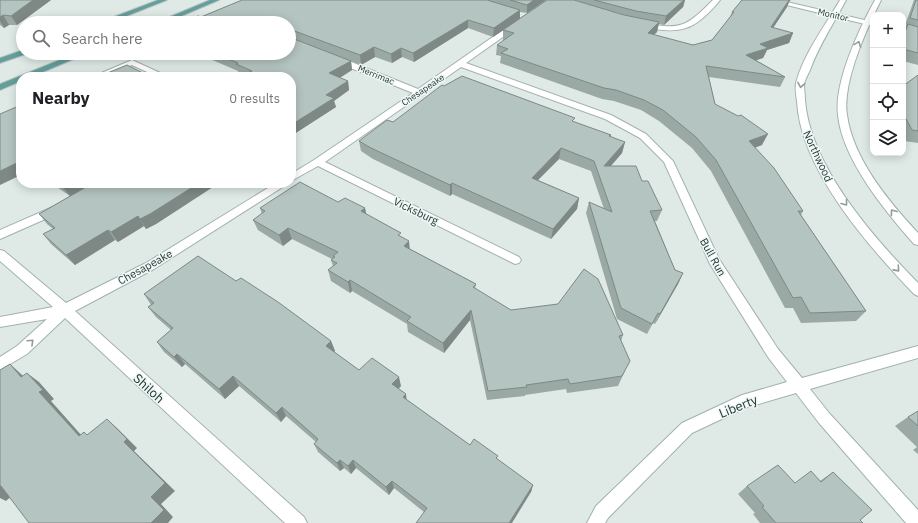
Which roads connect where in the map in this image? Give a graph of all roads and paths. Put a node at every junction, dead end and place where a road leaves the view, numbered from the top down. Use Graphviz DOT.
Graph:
graph roads {
  1 [pos="164,0"];
  2 [pos="216,0"];
  3 [pos="717,0"];
  4 [pos="769,0"];
  5 [pos="843,0"];
  6 [pos="878,0"];
  7 [pos="874,12"];
  8 [pos="834,15"];
  9 [pos="121,16"];
  10 [pos="176,16"];
  11 [pos="631,21"];
  12 [pos="522,22"];
  13 [pos="870,24"];
  14 [pos="16,55"];
  15 [pos="331,57"];
  16 [pos="66,60"];
  17 [pos="0,61"];
  18 [pos="461,64"];
  19 [pos="36,72"];
  20 [pos="108,72"];
  21 [pos="154,72"];
  22 [pos="16,80"];
  23 [pos="0,86"];
  24 [pos="419,92"];
  25 [pos="318,162"];
  26 [pos="296,175"];
  27 [pos="276,188"];
  28 [pos="65,205"];
  29 [pos="0,235"];
  30 [pos="918,241"];
  31 [pos="0,254"];
  32 [pos="515,260"];
  33 [pos="918,291"];
  34 [pos="65,310"];
  35 [pos="0,322"];
  36 [pos="918,352"];
  37 [pos="0,364"];
  38 [pos="798,385"];
  39 [pos="298,523"];
  40 [pos="596,523"];
  41 [pos="918,523"];
  1 -- 9 [label="main road"];
  2 -- 10 [label="main road"];
  3 -- 11 [label="street"];
  4 -- 8 [label="street, Monitor"];
  5 -- 8 [label="street, Northwood"];
  6 -- 7 [label="street"];
  8 -- 13 [label="street, Monitor"];
  8 -- 33 [label="street, Northwood, one-way"];
  12 -- 18 [label="street, Chesapeake"];
  30 -- 13 [label="street, one-way"];
  14 -- 17 [label="main road"];
  15 -- 24 [label="street, Merrimac"];
  16 -- 19 [label="main road"];
  18 -- 24 [label="street, Chesapeake"];
  18 -- 38 [label="street, Bull Run"];
  20 -- 21 [label="street"];
  22 -- 23 [label="main road"];
  24 -- 25 [label="street, Chesapeake"];
  25 -- 26 [label="street, Chesapeake"];
  25 -- 32 [label="street, Vicksburg"];
  27 -- 34 [label="street, Chesapeake"];
  28 -- 29 [label="street"];
  31 -- 34 [label="street, Shiloh"];
  34 -- 35 [label="street, Chesapeake"];
  37 -- 34 [label="street, Chesapeake, one-way"];
  34 -- 39 [label="street, Shiloh"];
  36 -- 38 [label="street, Liberty"];
  38 -- 40 [label="street, Liberty"];
  38 -- 41 [label="street, Bull Run"];
}
